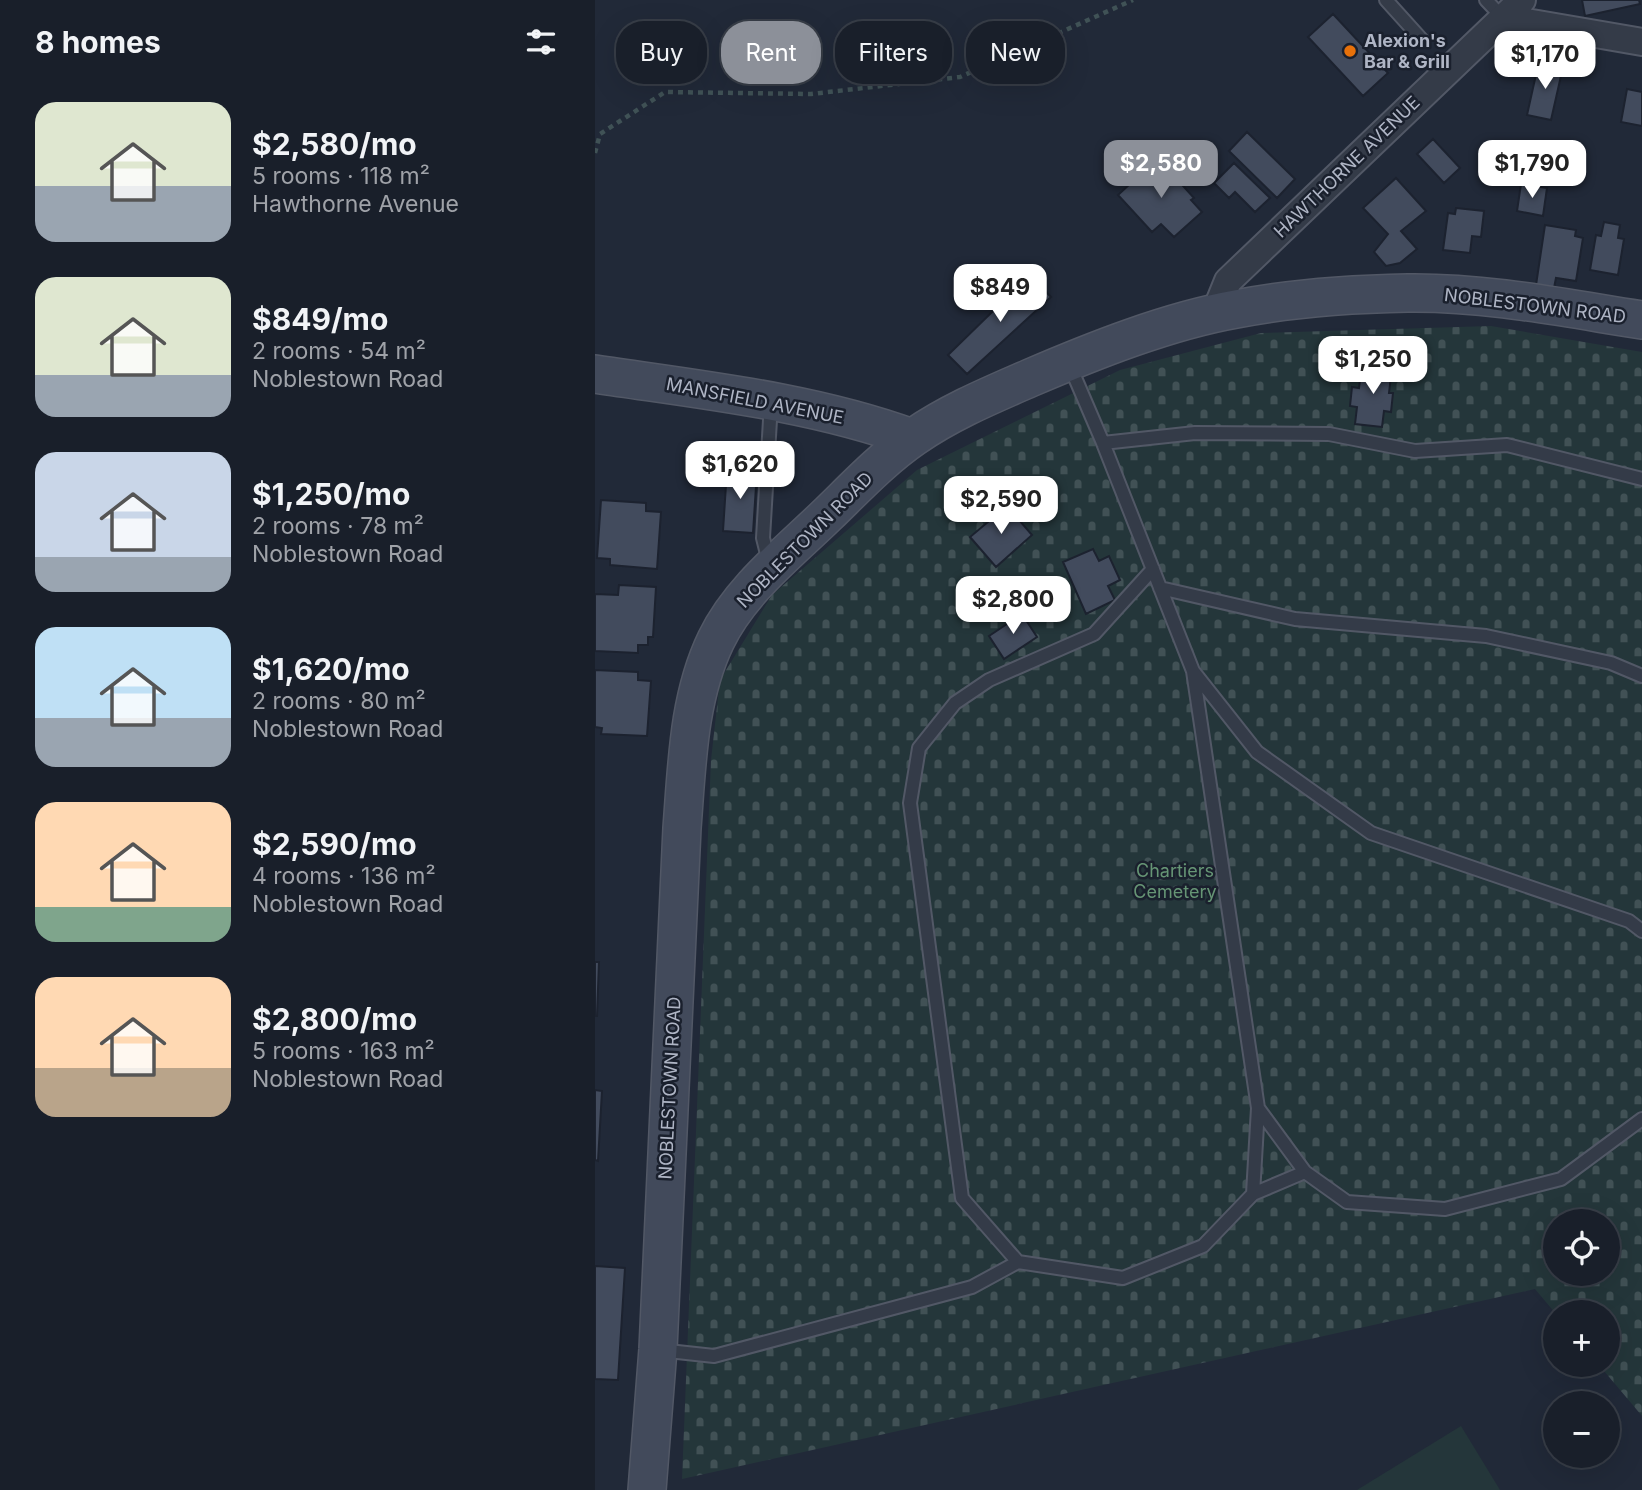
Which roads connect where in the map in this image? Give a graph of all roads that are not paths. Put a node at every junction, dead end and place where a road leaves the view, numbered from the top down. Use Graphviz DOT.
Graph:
graph roads {
  1 [pos="1386,0"];
  2 [pos="1503,6"];
  3 [pos="1423,41"];
  4 [pos="1642,42"];
  5 [pos="1215,313"];
  6 [pos="1642,320"];
  7 [pos="1068,362"];
  8 [pos="595,374"];
  9 [pos="771,401"];
  10 [pos="912,438"];
  11 [pos="1103,443"];
  12 [pos="1642,479"];
  13 [pos="771,569"];
  14 [pos="1153,569"];
  15 [pos="1160,588"];
  16 [pos="1193,671"];
  17 [pos="1642,676"];
  18 [pos="1642,931"];
  19 [pos="1258,1108"];
  20 [pos="1642,1119"];
  21 [pos="1305,1172"];
  22 [pos="1253,1194"];
  23 [pos="1017,1262"];
  24 [pos="658,1349"];
  25 [pos="647,1490"];
  1 -- 3 [label="lane"];
  2 -- 4 [label="street"];
  2 -- 5 [label="street, HAWTHORNE AVENUE"];
  5 -- 6 [label="main road, NOBLESTOWN ROAD"];
  5 -- 7 [label="main road, NOBLESTOWN ROAD"];
  7 -- 10 [label="main road, NOBLESTOWN ROAD"];
  7 -- 11 [label="lane"];
  8 -- 9 [label="main road, MANSFIELD AVENUE"];
  9 -- 10 [label="main road, MANSFIELD AVENUE"];
  9 -- 13 [label="lane"];
  10 -- 13 [label="main road, NOBLESTOWN ROAD"];
  11 -- 12 [label="lane"];
  11 -- 14 [label="lane"];
  13 -- 24 [label="main road, NOBLESTOWN ROAD"];
  14 -- 15 [label="lane"];
  14 -- 23 [label="lane"];
  15 -- 16 [label="lane"];
  15 -- 17 [label="lane"];
  16 -- 18 [label="lane"];
  16 -- 19 [label="lane"];
  19 -- 21 [label="lane"];
  19 -- 22 [label="lane"];
  20 -- 21 [label="lane"];
  21 -- 22 [label="lane"];
  22 -- 23 [label="lane"];
  23 -- 24 [label="lane"];
  24 -- 25 [label="main road, NOBLESTOWN ROAD"];
}
